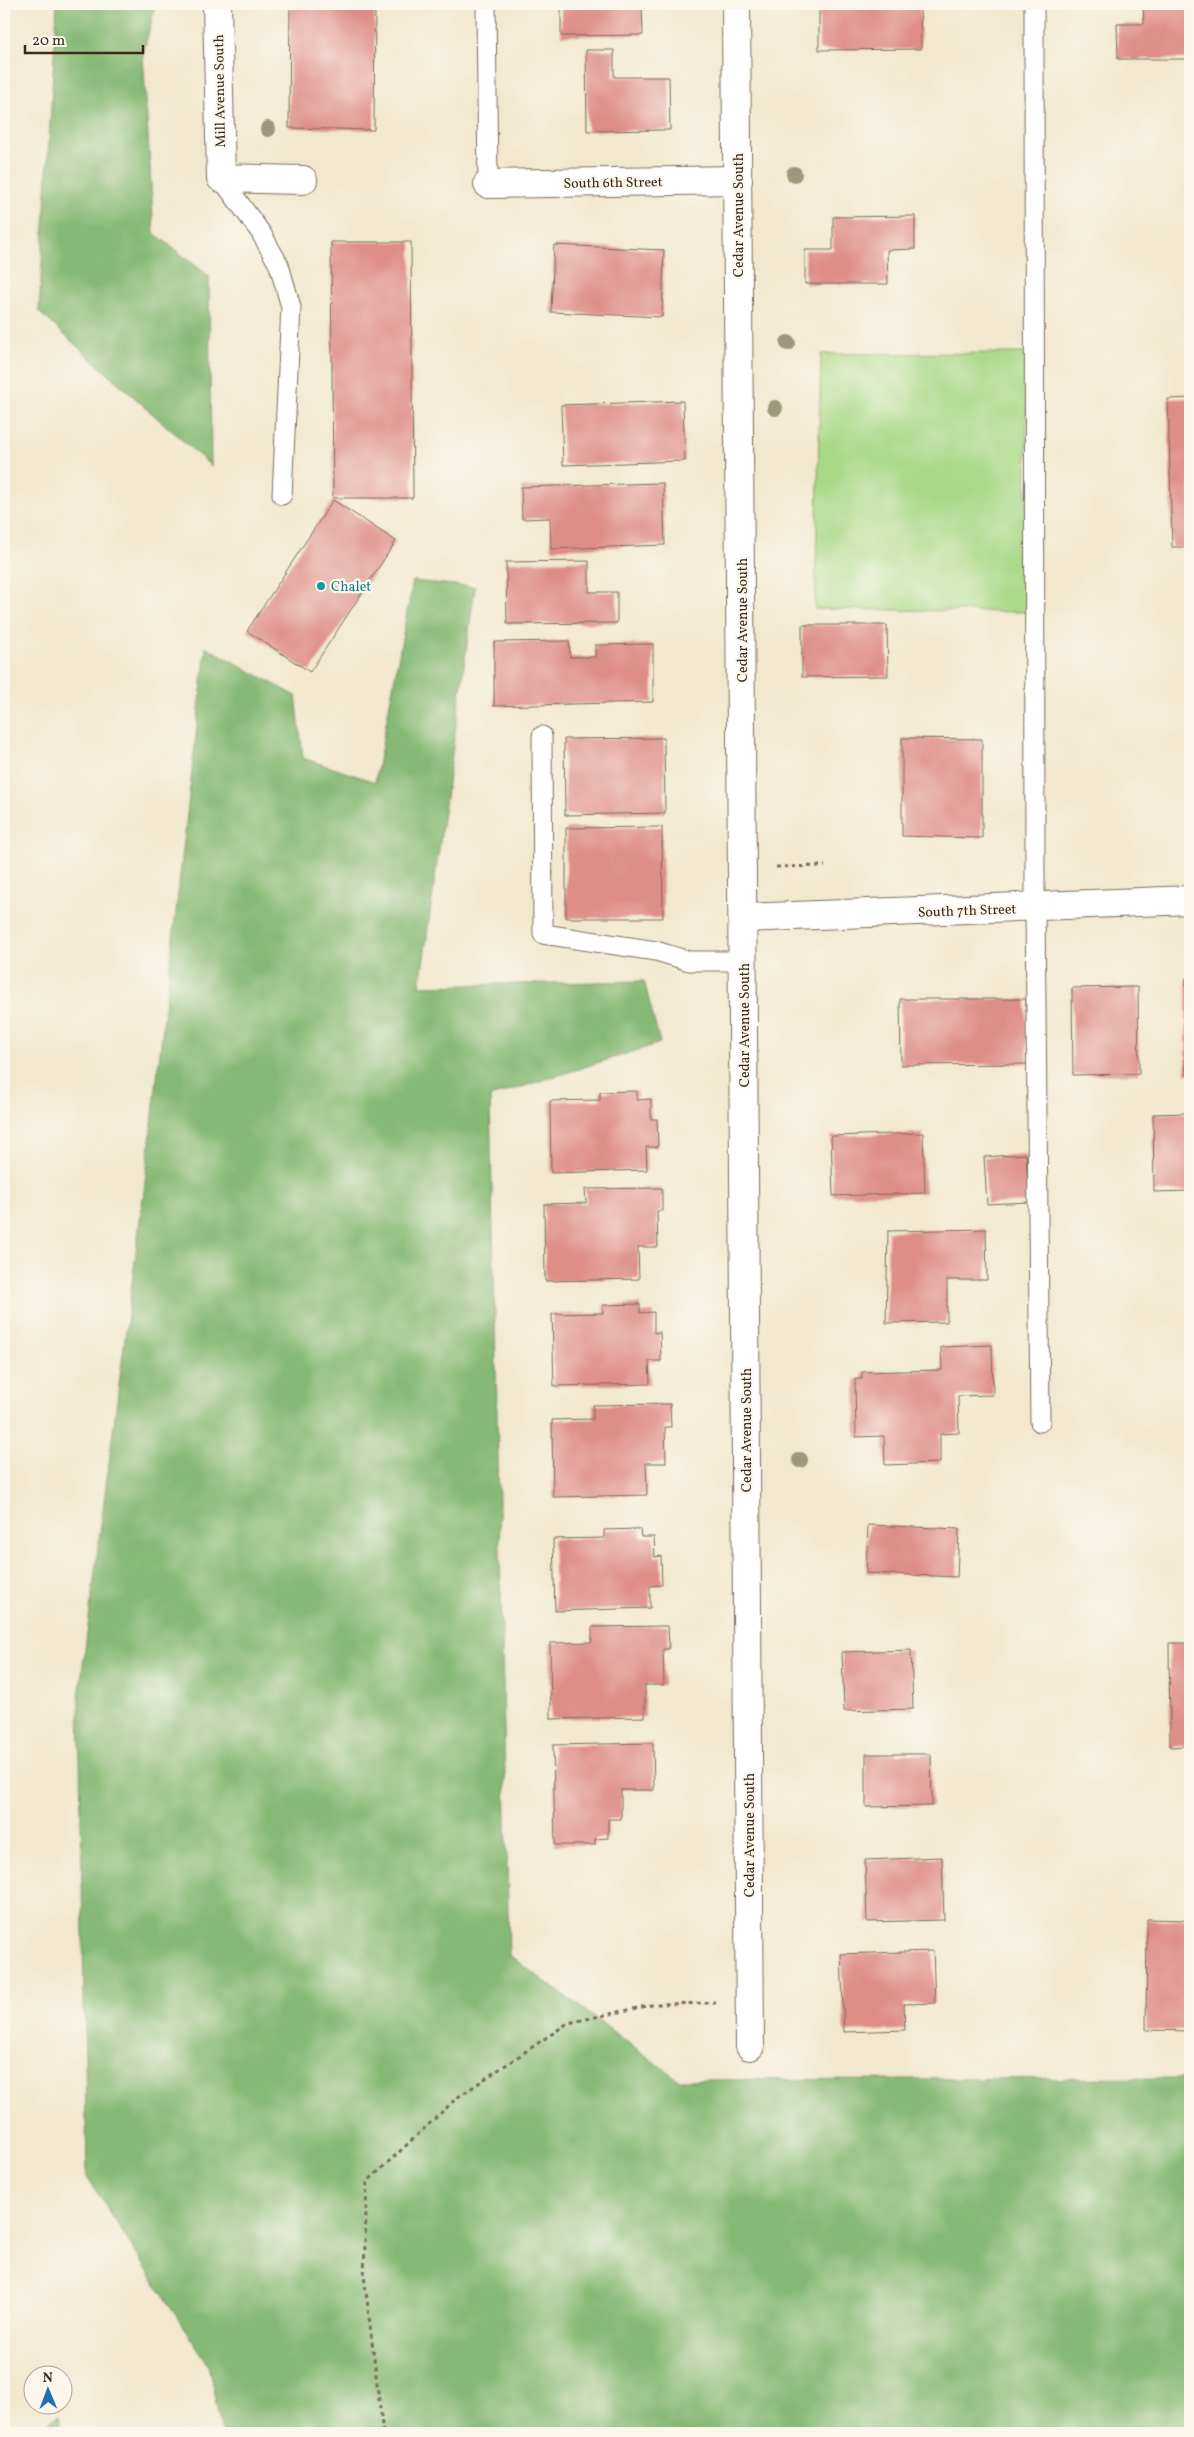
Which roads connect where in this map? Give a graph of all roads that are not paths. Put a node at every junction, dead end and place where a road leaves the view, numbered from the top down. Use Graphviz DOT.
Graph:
graph roads {
  1 [pos="217,4"];
  2 [pos="486,4"];
  3 [pos="736,4"];
  4 [pos="1034,4"];
  5 [pos="221,178"];
  6 [pos="303,180"];
  7 [pos="738,180"];
  8 [pos="488,184"];
  9 [pos="282,495"];
  10 [pos="542,736"];
  11 [pos="1190,900"];
  12 [pos="1035,907"];
  13 [pos="744,918"];
  14 [pos="744,961"];
  15 [pos="1040,1422"];
  16 [pos="750,2046"];
  1 -- 5 [label="street, Mill Avenue South"];
  2 -- 8 [label="lane"];
  3 -- 7 [label="street, Cedar Avenue South"];
  4 -- 12 [label="lane"];
  5 -- 6 [label="street"];
  5 -- 9 [label="lane"];
  7 -- 8 [label="street, South 6th Street"];
  7 -- 13 [label="street, Cedar Avenue South"];
  10 -- 14 [label="lane"];
  11 -- 12 [label="street, South 7th Street"];
  12 -- 13 [label="street, South 7th Street"];
  12 -- 15 [label="lane"];
  13 -- 14 [label="street, Cedar Avenue South"];
  14 -- 16 [label="street, Cedar Avenue South"];
}
